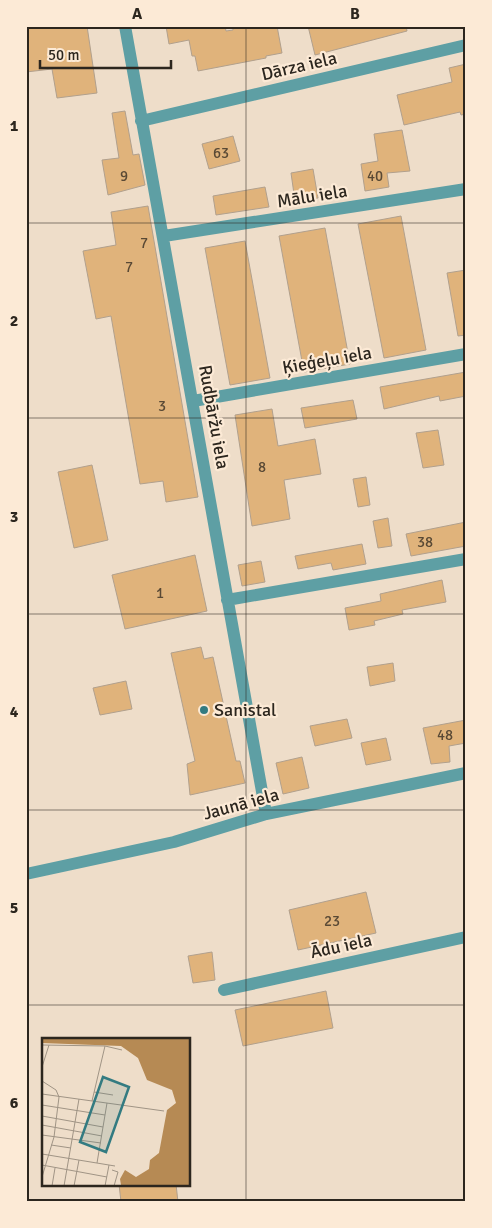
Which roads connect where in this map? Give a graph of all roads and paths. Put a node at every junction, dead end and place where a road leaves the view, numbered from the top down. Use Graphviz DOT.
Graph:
graph roads {
  1 [pos="126,26"];
  2 [pos="466,45"];
  3 [pos="141,121"];
  4 [pos="466,189"];
  5 [pos="164,236"];
  6 [pos="466,354"];
  7 [pos="193,401"];
  8 [pos="466,560"];
  9 [pos="227,600"];
  10 [pos="466,773"];
  11 [pos="266,814"];
  12 [pos="26,874"];
  13 [pos="466,937"];
  14 [pos="224,990"];
  1 -- 3 [label="street, Rudbāržu iela"];
  2 -- 3 [label="street, Dārza iela"];
  3 -- 5 [label="street, Rudbāržu iela"];
  4 -- 5 [label="street, Mālu iela"];
  5 -- 7 [label="street, Rudbāržu iela"];
  6 -- 7 [label="street, Ķieģeļu iela"];
  7 -- 9 [label="street, Rudbāržu iela"];
  8 -- 9 [label="street"];
  9 -- 11 [label="street, Rudbāržu iela"];
  10 -- 11 [label="street, Jaunā iela"];
  11 -- 12 [label="street, Jaunā iela"];
  13 -- 14 [label="street, Ādu iela"];
}
